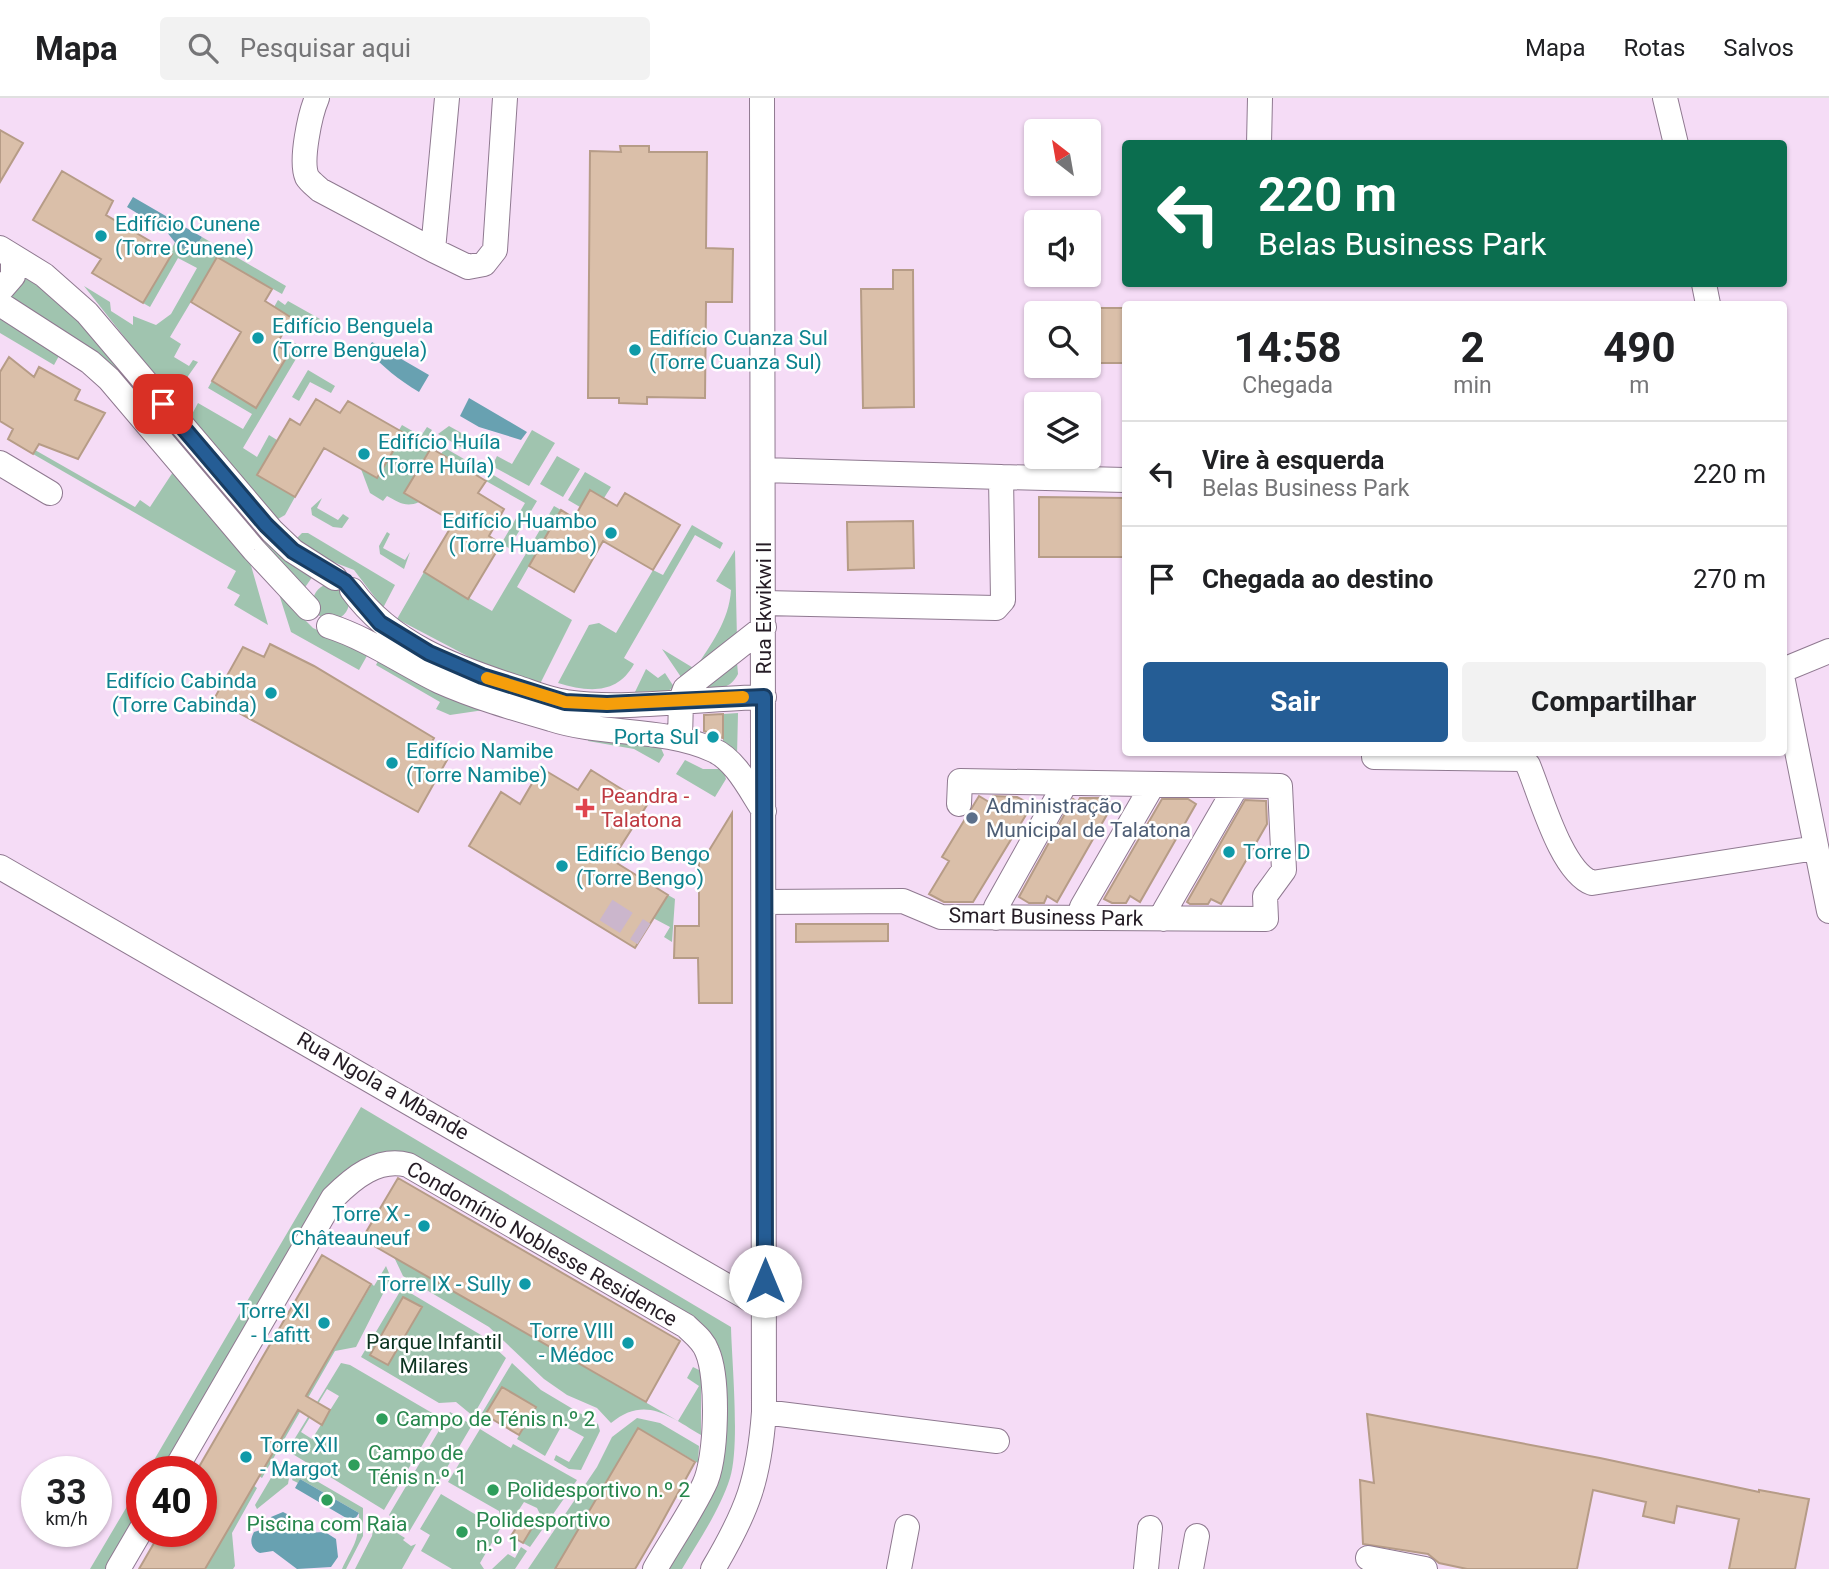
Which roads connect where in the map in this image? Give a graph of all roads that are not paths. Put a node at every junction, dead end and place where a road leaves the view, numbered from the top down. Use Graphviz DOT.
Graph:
graph roads {
  1 [pos="317,98"];
  2 [pos="447,98"];
  3 [pos="505,98"];
  4 [pos="762,98"];
  5 [pos="1260,98"];
  6 [pos="1668,102"];
  7 [pos="1259,140"];
  8 [pos="1675,140"];
  9 [pos="433,250"];
  10 [pos="4,251"];
  11 [pos="0,290"];
  12 [pos="0,304"];
  13 [pos="764,471"];
  14 [pos="3,472"];
  15 [pos="1001,477"];
  16 [pos="1122,480"];
  17 [pos="50,493"];
  18 [pos="343,584"];
  19 [pos="308,608"];
  20 [pos="764,615"];
  21 [pos="330,626"];
  22 [pos="1829,651"];
  23 [pos="1787,668"];
  24 [pos="764,697"];
  25 [pos="681,700"];
  26 [pos="1787,701"];
  27 [pos="607,704"];
  28 [pos="603,729"];
  29 [pos="680,739"];
  30 [pos="1374,757"];
  31 [pos="1065,784"];
  32 [pos="1152,786"];
  33 [pos="1236,787"];
  34 [pos="960,804"];
  35 [pos="764,811"];
  36 [pos="1816,848"];
  37 [pos="0,867"];
  38 [pos="764,902"];
  39 [pos="1829,911"];
  40 [pos="996,918"];
  41 [pos="1082,918"];
  42 [pos="1164,919"];
  43 [pos="765,1308"];
  44 [pos="764,1412"];
  45 [pos="997,1441"];
  46 [pos="183,1456"];
  47 [pos="907,1527"];
  48 [pos="1150,1528"];
  49 [pos="1197,1536"];
  50 [pos="131,1547"];
  51 [pos="1368,1558"];
  52 [pos="118,1569"];
  53 [pos="654,1569"];
  54 [pos="713,1569"];
  55 [pos="898,1569"];
  56 [pos="1146,1569"];
  57 [pos="1191,1569"];
  58 [pos="1425,1569"];
  1 -- 9 [label="street"];
  2 -- 9 [label="street"];
  3 -- 9 [label="street"];
  4 -- 13 [label="street, Rua Ekwikwi II"];
  5 -- 7 [label="street"];
  6 -- 8 [label="street"];
  10 -- 11 [label="street"];
  10 -- 18 [label="street"];
  12 -- 19 [label="street"];
  13 -- 15 [label="street"];
  13 -- 20 [label="street, Rua Ekwikwi II"];
  14 -- 17 [label="street"];
  15 -- 16 [label="street"];
  15 -- 20 [label="street"];
  18 -- 19 [label="street"];
  18 -- 21 [label="street"];
  18 -- 27 [label="street"];
  19 -- 21 [label="street"];
  20 -- 24 [label="street, Rua Ekwikwi II"];
  20 -- 25 [label="street"];
  21 -- 28 [label="street"];
  22 -- 23 [label="street"];
  24 -- 25 [label="street"];
  24 -- 35 [label="street, Rua Ekwikwi II"];
  25 -- 27 [label="street"];
  25 -- 29 [label="street"];
  26 -- 36 [label="street"];
  27 -- 28 [label="street"];
  28 -- 29 [label="street"];
  29 -- 35 [label="street"];
  30 -- 36 [label="street"];
  31 -- 32 [label="street"];
  31 -- 34 [label="street"];
  31 -- 40 [label="street"];
  32 -- 33 [label="street"];
  32 -- 41 [label="street"];
  33 -- 42 [label="street"];
  33 -- 42 [label="street, Smart Business Park"];
  35 -- 38 [label="street, Rua Ekwikwi II"];
  36 -- 39 [label="street"];
  37 -- 43 [label="street, Rua Ngola a Mbande"];
  38 -- 40 [label="street, Smart Business Park"];
  38 -- 43 [label="street, Rua Ekwikwi II"];
  40 -- 41 [label="street, Smart Business Park"];
  41 -- 42 [label="street, Smart Business Park"];
  43 -- 44 [label="street, Rua Ekwikwi II"];
  44 -- 45 [label="street"];
  44 -- 54 [label="street, Rua Ekwikwi II"];
  46 -- 53 [label="street, Condomínio Noblesse Residence"];
  47 -- 55 [label="street"];
  48 -- 56 [label="street"];
  49 -- 57 [label="street"];
  50 -- 52 [label="street"];
  51 -- 58 [label="street"];
}
